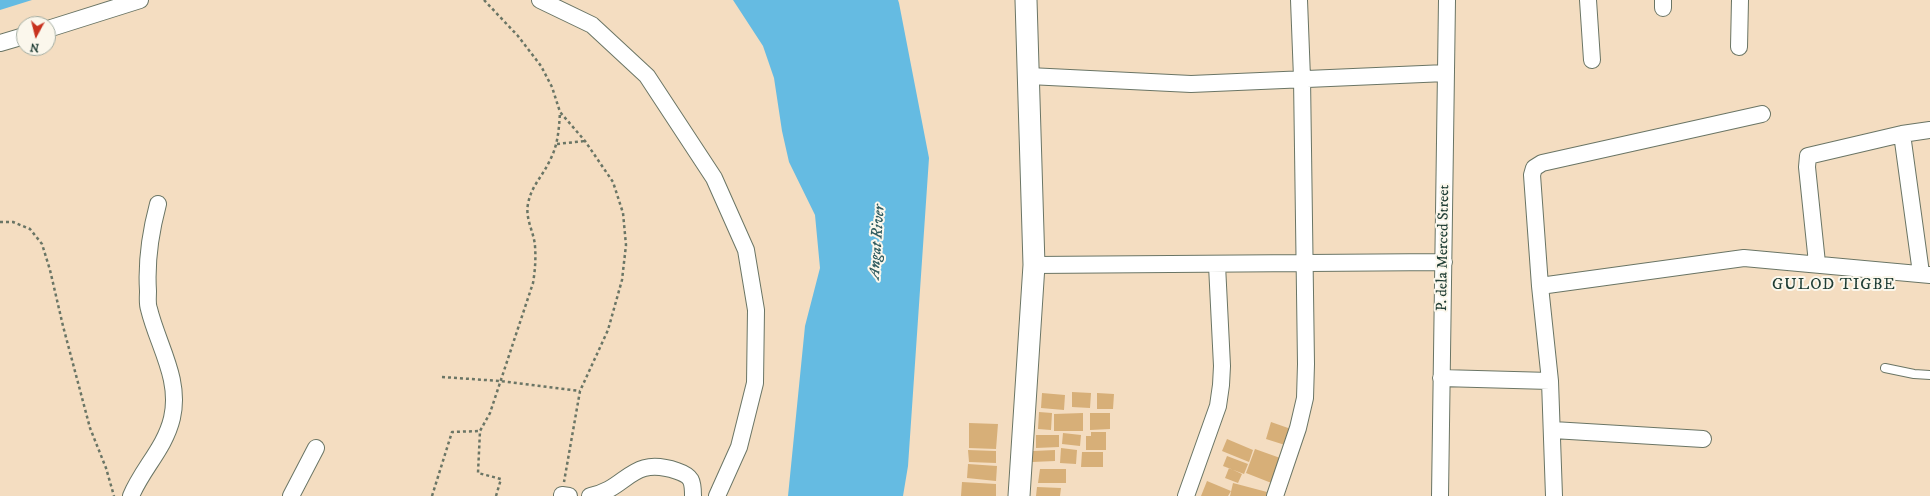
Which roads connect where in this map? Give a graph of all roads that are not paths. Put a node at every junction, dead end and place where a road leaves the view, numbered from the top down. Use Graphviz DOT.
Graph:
graph roads {
  1 [pos="140,0"];
  2 [pos="540,0"];
  3 [pos="1026,0"];
  4 [pos="1299,0"];
  5 [pos="1447,0"];
  6 [pos="1588,0"];
  7 [pos="1740,0"];
  8 [pos="56,26"];
  9 [pos="16,38"];
  10 [pos="0,43"];
  11 [pos="1739,47"];
  12 [pos="1592,60"];
  13 [pos="1446,73"];
  14 [pos="1030,76"];
  15 [pos="1302,78"];
  16 [pos="1762,114"];
  17 [pos="1930,130"];
  18 [pos="1902,134"];
  19 [pos="158,204"];
  20 [pos="1444,262"];
  21 [pos="1817,263"];
  22 [pos="1304,264"];
  23 [pos="1034,265"];
  24 [pos="1217,265"];
  25 [pos="1925,274"];
  26 [pos="1540,286"];
  27 [pos="1885,368"];
  28 [pos="1930,375"];
  29 [pos="1441,378"];
  30 [pos="1550,381"];
  31 [pos="1553,430"];
  32 [pos="1703,439"];
  33 [pos="316,448"];
  34 [pos="294,495"];
  35 [pos="131,496"];
  36 [pos="590,496"];
  37 [pos="693,496"];
  38 [pos="717,496"];
  39 [pos="1019,496"];
  40 [pos="1186,496"];
  41 [pos="1275,496"];
  42 [pos="1440,496"];
  43 [pos="1554,496"];
  1 -- 8 [label="street"];
  2 -- 38 [label="street"];
  3 -- 14 [label="street"];
  4 -- 15 [label="street"];
  5 -- 13 [label="street, P. dela Merced Street"];
  6 -- 12 [label="street"];
  7 -- 11 [label="street"];
  9 -- 10 [label="street"];
  13 -- 15 [label="street"];
  13 -- 20 [label="street, P. dela Merced Street"];
  14 -- 15 [label="street"];
  14 -- 23 [label="street"];
  15 -- 22 [label="street"];
  16 -- 26 [label="street"];
  17 -- 18 [label="street"];
  18 -- 21 [label="street"];
  18 -- 25 [label="street"];
  19 -- 35 [label="street"];
  20 -- 22 [label="street"];
  20 -- 29 [label="street, P. dela Merced Street"];
  21 -- 25 [label="street"];
  21 -- 26 [label="street"];
  22 -- 24 [label="street"];
  22 -- 41 [label="street"];
  23 -- 24 [label="street"];
  23 -- 39 [label="street"];
  24 -- 40 [label="street"];
  26 -- 30 [label="street"];
  27 -- 28 [label="lane"];
  29 -- 30 [label="street"];
  29 -- 42 [label="street, P. dela Merced Street"];
  30 -- 31 [label="street"];
  31 -- 32 [label="street"];
  31 -- 43 [label="street"];
  33 -- 34 [label="street"];
  36 -- 37 [label="street"];
}
